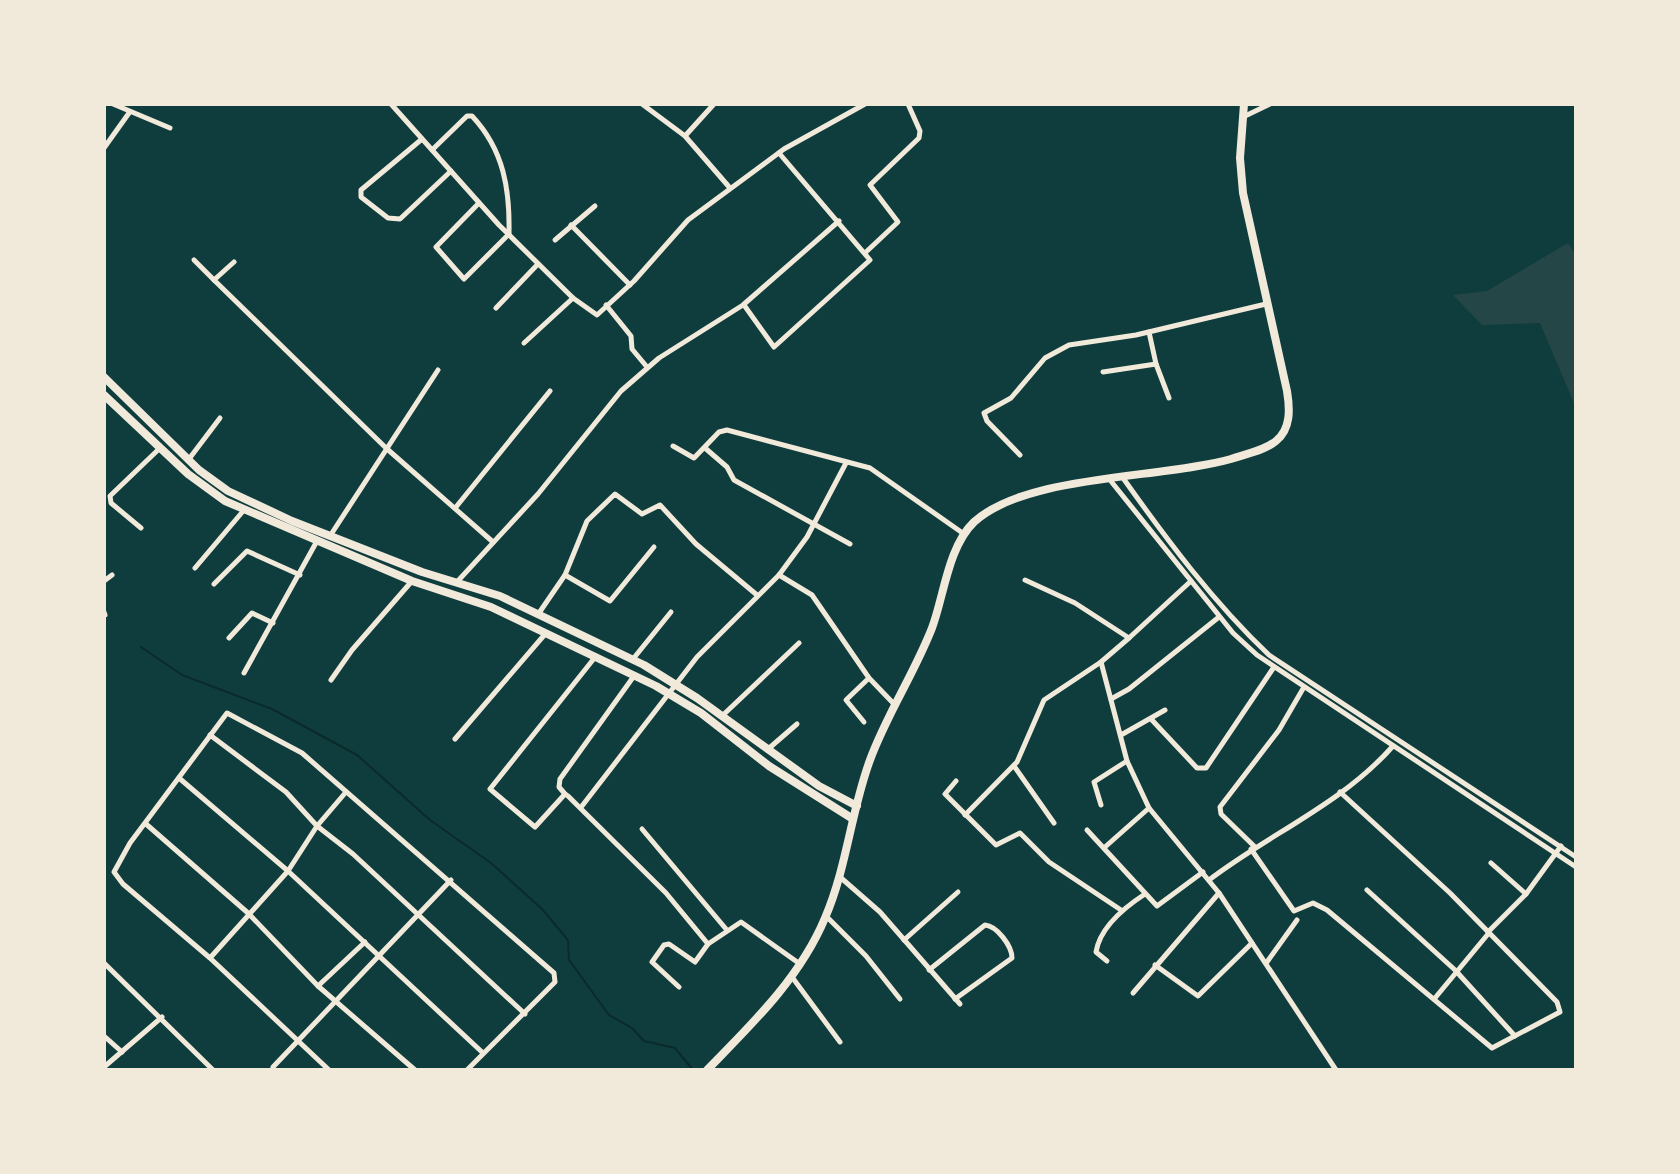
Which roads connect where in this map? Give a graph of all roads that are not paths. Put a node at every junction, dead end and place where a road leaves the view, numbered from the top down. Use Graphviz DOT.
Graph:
graph roads {
  1 [pos="113,104"];
  2 [pos="391,104"];
  3 [pos="642,104"];
  4 [pos="656,104"];
  5 [pos="714,104"];
  6 [pos="862,104"];
  7 [pos="908,104"];
  8 [pos="1270,104"];
  9 [pos="1245,105"];
  10 [pos="650,111"];
  11 [pos="129,113"];
  12 [pos="1243,117"];
  13 [pos="170,128"];
  14 [pos="685,136"];
  15 [pos="422,139"];
  16 [pos="104,148"];
  17 [pos="432,150"];
  18 [pos="779,153"];
  19 [pos="451,171"];
  20 [pos="730,188"];
  21 [pos="479,203"];
  22 [pos="595,206"];
  23 [pos="839,221"];
  24 [pos="571,225"];
  25 [pos="509,234"];
  26 [pos="555,240"];
  27 [pos="866,252"];
  28 [pos="194,260"];
  29 [pos="234,262"];
  30 [pos="538,264"];
  31 [pos="214,280"];
  32 [pos="630,285"];
  33 [pos="573,298"];
  34 [pos="1266,304"];
  35 [pos="606,305"];
  36 [pos="743,305"];
  37 [pos="496,308"];
  38 [pos="1149,332"];
  39 [pos="524,343"];
  40 [pos="1156,364"];
  41 [pos="647,367"];
  42 [pos="438,370"];
  43 [pos="1103,372"];
  44 [pos="104,377"];
  45 [pos="550,391"];
  46 [pos="104,395"];
  47 [pos="1169,398"];
  48 [pos="220,418"];
  49 [pos="673,446"];
  50 [pos="160,447"];
  51 [pos="386,448"];
  52 [pos="705,448"];
  53 [pos="1020,455"];
  54 [pos="188,460"];
  55 [pos="846,463"];
  56 [pos="1123,478"];
  57 [pos="1110,480"];
  58 [pos="456,507"];
  59 [pos="244,510"];
  60 [pos="815,522"];
  61 [pos="141,528"];
  62 [pos="964,534"];
  63 [pos="330,536"];
  64 [pos="317,541"];
  65 [pos="345,542"];
  66 [pos="493,542"];
  67 [pos="850,544"];
  68 [pos="654,547"];
  69 [pos="340,551"];
  70 [pos="195,568"];
  71 [pos="112,575"];
  72 [pos="300,575"];
  73 [pos="565,575"];
  74 [pos="779,575"];
  75 [pos="1025,580"];
  76 [pos="104,581"];
  77 [pos="412,581"];
  78 [pos="1191,581"];
  79 [pos="456,583"];
  80 [pos="214,584"];
  81 [pos="757,595"];
  82 [pos="671,612"];
  83 [pos="539,613"];
  84 [pos="1229,614"];
  85 [pos="1220,618"];
  86 [pos="274,623"];
  87 [pos="546,632"];
  88 [pos="229,638"];
  89 [pos="1129,638"];
  90 [pos="799,643"];
  91 [pos="596,656"];
  92 [pos="632,660"];
  93 [pos="1101,662"];
  94 [pos="1274,667"];
  95 [pos="244,673"];
  96 [pos="634,676"];
  97 [pos="869,678"];
  98 [pos="331,680"];
  99 [pos="678,685"];
  100 [pos="1304,687"];
  101 [pos="669,695"];
  102 [pos="1111,699"];
  103 [pos="894,704"];
  104 [pos="1165,710"];
  105 [pos="722,716"];
  106 [pos="1151,719"];
  107 [pos="864,722"];
  108 [pos="797,724"];
  109 [pos="1379,726"];
  110 [pos="1375,733"];
  111 [pos="210,735"];
  112 [pos="1121,735"];
  113 [pos="455,739"];
  114 [pos="1393,746"];
  115 [pos="766,751"];
  116 [pos="1127,761"];
  117 [pos="1014,766"];
  118 [pos="179,778"];
  119 [pos="956,781"];
  120 [pos="346,792"];
  121 [pos="1340,792"];
  122 [pos="565,794"];
  123 [pos="1101,805"];
  124 [pos="582,806"];
  125 [pos="857,806"];
  126 [pos="1502,806"];
  127 [pos="1149,808"];
  128 [pos="965,815"];
  129 [pos="1498,815"];
  130 [pos="853,819"];
  131 [pos="1054,823"];
  132 [pos="146,824"];
  133 [pos="317,826"];
  134 [pos="642,829"];
  135 [pos="1087,830"];
  136 [pos="1561,846"];
  137 [pos="1105,847"];
  138 [pos="1253,848"];
  139 [pos="1557,855"];
  140 [pos="1576,857"];
  141 [pos="1491,863"];
  142 [pos="1576,867"];
  143 [pos="288,871"];
  144 [pos="1203,872"];
  145 [pos="839,876"];
  146 [pos="451,880"];
  147 [pos="1209,880"];
  148 [pos="1367,890"];
  149 [pos="958,892"];
  150 [pos="1219,893"];
  151 [pos="1145,894"];
  152 [pos="1526,894"];
  153 [pos="1121,910"];
  154 [pos="248,913"];
  155 [pos="418,916"];
  156 [pos="826,916"];
  157 [pos="1297,920"];
  158 [pos="726,929"];
  159 [pos="1488,933"];
  160 [pos="904,940"];
  161 [pos="365,942"];
  162 [pos="1252,943"];
  163 [pos="708,944"];
  164 [pos="381,957"];
  165 [pos="210,958"];
  166 [pos="1107,961"];
  167 [pos="1267,962"];
  168 [pos="104,963"];
  169 [pos="800,964"];
  170 [pos="1155,965"];
  171 [pos="929,970"];
  172 [pos="1455,970"];
  173 [pos="792,977"];
  174 [pos="318,986"];
  175 [pos="679,987"];
  176 [pos="1133,993"];
  177 [pos="1435,998"];
  178 [pos="900,999"];
  179 [pos="336,1000"];
  180 [pos="525,1014"];
  181 [pos="162,1017"];
  182 [pos="104,1036"];
  183 [pos="1515,1036"];
  184 [pos="297,1039"];
  185 [pos="840,1042"];
  186 [pos="122,1052"];
  187 [pos="483,1053"];
  188 [pos="104,1067"];
  189 [pos="273,1067"];
  190 [pos="210,1069"];
  191 [pos="329,1070"];
  192 [pos="415,1070"];
  193 [pos="467,1070"];
  194 [pos="707,1070"];
  195 [pos="1336,1070"];
  1 -- 11 [label="street"];
  2 -- 15 [label="street"];
  3 -- 10 [label="street"];
  4 -- 10 [label="street"];
  5 -- 14 [label="street"];
  6 -- 18 [label="street"];
  7 -- 27 [label="street"];
  8 -- 12 [label="street"];
  9 -- 12 [label="main road"];
  10 -- 14 [label="street"];
  11 -- 13 [label="street"];
  11 -- 16 [label="street"];
  12 -- 34 [label="main road"];
  14 -- 20 [label="street"];
  15 -- 17 [label="street"];
  15 -- 19 [label="street"];
  17 -- 19 [label="street"];
  17 -- 25 [label="street"];
  18 -- 20 [label="street"];
  18 -- 23 [label="street"];
  19 -- 21 [label="street"];
  20 -- 32 [label="street"];
  21 -- 25 [label="street"];
  21 -- 25 [label="street"];
  22 -- 24 [label="street"];
  23 -- 27 [label="street"];
  23 -- 36 [label="street"];
  24 -- 26 [label="street"];
  24 -- 32 [label="street"];
  25 -- 30 [label="street"];
  27 -- 36 [label="street"];
  28 -- 31 [label="street"];
  29 -- 31 [label="street"];
  30 -- 33 [label="street"];
  30 -- 37 [label="street"];
  31 -- 51 [label="street"];
  32 -- 35 [label="street"];
  33 -- 35 [label="street"];
  33 -- 39 [label="street"];
  34 -- 38 [label="street"];
  34 -- 56 [label="main road"];
  35 -- 41 [label="street"];
  36 -- 41 [label="street"];
  38 -- 40 [label="street"];
  38 -- 53 [label="street"];
  40 -- 43 [label="street"];
  40 -- 47 [label="street"];
  41 -- 66 [label="street"];
  42 -- 51 [label="street"];
  44 -- 54 [label="main road"];
  45 -- 58 [label="street"];
  46 -- 50 [label="main road"];
  48 -- 54 [label="street"];
  49 -- 52 [label="street"];
  50 -- 59 [label="main road"];
  50 -- 61 [label="street"];
  51 -- 58 [label="street"];
  51 -- 63 [label="street"];
  52 -- 55 [label="street"];
  52 -- 60 [label="street"];
  54 -- 63 [label="main road"];
  55 -- 60 [label="street"];
  55 -- 62 [label="street"];
  56 -- 57 [label="main road"];
  56 -- 84 [label="street"];
  57 -- 62 [label="main road"];
  57 -- 78 [label="street"];
  58 -- 66 [label="street"];
  59 -- 64 [label="main road"];
  59 -- 70 [label="street"];
  60 -- 67 [label="street"];
  60 -- 74 [label="street"];
  62 -- 103 [label="main road"];
  63 -- 65 [label="main road"];
  64 -- 69 [label="main road"];
  64 -- 72 [label="street"];
  65 -- 69 [label="main road"];
  65 -- 79 [label="main road"];
  66 -- 79 [label="street"];
  68 -- 73 [label="street"];
  69 -- 77 [label="main road"];
  71 -- 76 [label="street"];
  72 -- 80 [label="street"];
  72 -- 86 [label="street"];
  73 -- 81 [label="street"];
  73 -- 83 [label="street"];
  74 -- 81 [label="street"];
  74 -- 97 [label="street"];
  75 -- 89 [label="street"];
  77 -- 87 [label="main road"];
  77 -- 98 [label="street"];
  78 -- 85 [label="street"];
  78 -- 89 [label="street"];
  79 -- 83 [label="main road"];
  81 -- 99 [label="street"];
  82 -- 92 [label="street"];
  83 -- 92 [label="main road"];
  84 -- 85 [label="street"];
  84 -- 109 [label="street"];
  85 -- 94 [label="street"];
  85 -- 102 [label="street"];
  86 -- 88 [label="street"];
  86 -- 95 [label="street"];
  87 -- 91 [label="main road"];
  87 -- 113 [label="street"];
  89 -- 93 [label="street"];
  90 -- 105 [label="street"];
  91 -- 96 [label="main road"];
  91 -- 122 [label="street"];
  92 -- 99 [label="main road"];
  93 -- 102 [label="street"];
  93 -- 117 [label="street"];
  94 -- 100 [label="street"];
  94 -- 106 [label="street"];
  96 -- 101 [label="main road"];
  96 -- 122 [label="street"];
  97 -- 103 [label="street"];
  97 -- 107 [label="street"];
  99 -- 101 [label="street"];
  99 -- 105 [label="main road"];
  100 -- 110 [label="street"];
  100 -- 138 [label="street"];
  101 -- 124 [label="street"];
  101 -- 130 [label="main road"];
  102 -- 112 [label="street"];
  103 -- 125 [label="main road"];
  104 -- 106 [label="street"];
  105 -- 115 [label="main road"];
  106 -- 112 [label="street"];
  108 -- 115 [label="street"];
  109 -- 110 [label="street"];
  109 -- 126 [label="street"];
  110 -- 114 [label="street"];
  111 -- 118 [label="street"];
  111 -- 120 [label="street"];
  111 -- 133 [label="street"];
  112 -- 116 [label="street"];
  114 -- 121 [label="street"];
  114 -- 129 [label="street"];
  115 -- 125 [label="main road"];
  116 -- 123 [label="street"];
  116 -- 127 [label="street"];
  117 -- 128 [label="street"];
  117 -- 131 [label="street"];
  118 -- 132 [label="street"];
  118 -- 143 [label="street"];
  119 -- 128 [label="street"];
  120 -- 133 [label="street"];
  120 -- 146 [label="street"];
  121 -- 138 [label="street"];
  121 -- 159 [label="street"];
  122 -- 124 [label="street"];
  124 -- 163 [label="street"];
  125 -- 130 [label="main road"];
  126 -- 129 [label="street"];
  126 -- 136 [label="street"];
  127 -- 137 [label="street"];
  127 -- 144 [label="street"];
  128 -- 153 [label="street"];
  129 -- 139 [label="street"];
  130 -- 145 [label="main road"];
  132 -- 154 [label="street"];
  132 -- 165 [label="street"];
  133 -- 143 [label="street"];
  133 -- 155 [label="street"];
  134 -- 158 [label="street"];
  135 -- 137 [label="street"];
  136 -- 139 [label="street"];
  136 -- 140 [label="street"];
  137 -- 151 [label="street"];
  138 -- 147 [label="street"];
  138 -- 177 [label="street"];
  139 -- 142 [label="street"];
  139 -- 152 [label="street"];
  141 -- 152 [label="street"];
  143 -- 154 [label="street"];
  143 -- 161 [label="street"];
  144 -- 147 [label="street"];
  144 -- 151 [label="street"];
  145 -- 156 [label="main road"];
  145 -- 160 [label="street"];
  146 -- 155 [label="street"];
  146 -- 180 [label="street"];
  147 -- 150 [label="street"];
  148 -- 172 [label="street"];
  149 -- 160 [label="street"];
  150 -- 162 [label="street"];
  150 -- 170 [label="street"];
  151 -- 153 [label="street"];
  152 -- 159 [label="street"];
  153 -- 166 [label="street"];
  154 -- 165 [label="street"];
  154 -- 174 [label="street"];
  155 -- 164 [label="street"];
  155 -- 180 [label="street"];
  156 -- 169 [label="main road"];
  156 -- 178 [label="street"];
  157 -- 167 [label="street"];
  158 -- 163 [label="street"];
  158 -- 169 [label="street"];
  159 -- 172 [label="street"];
  159 -- 183 [label="street"];
  160 -- 171 [label="street"];
  161 -- 164 [label="street"];
  161 -- 174 [label="street"];
  162 -- 167 [label="street"];
  162 -- 170 [label="street"];
  163 -- 175 [label="street"];
  164 -- 179 [label="street"];
  164 -- 187 [label="street"];
  165 -- 184 [label="street"];
  167 -- 195 [label="street"];
  168 -- 181 [label="street"];
  169 -- 173 [label="main road"];
  170 -- 176 [label="street"];
  171 -- 171 [label="street"];
  172 -- 177 [label="street"];
  172 -- 183 [label="street"];
  173 -- 185 [label="street"];
  173 -- 194 [label="main road"];
  174 -- 179 [label="street"];
  177 -- 183 [label="street"];
  179 -- 184 [label="street"];
  179 -- 192 [label="street"];
  180 -- 187 [label="street"];
  181 -- 186 [label="street"];
  181 -- 190 [label="street"];
  182 -- 186 [label="street"];
  184 -- 189 [label="street"];
  184 -- 191 [label="street"];
  186 -- 188 [label="street"];
  187 -- 193 [label="street"];
}
